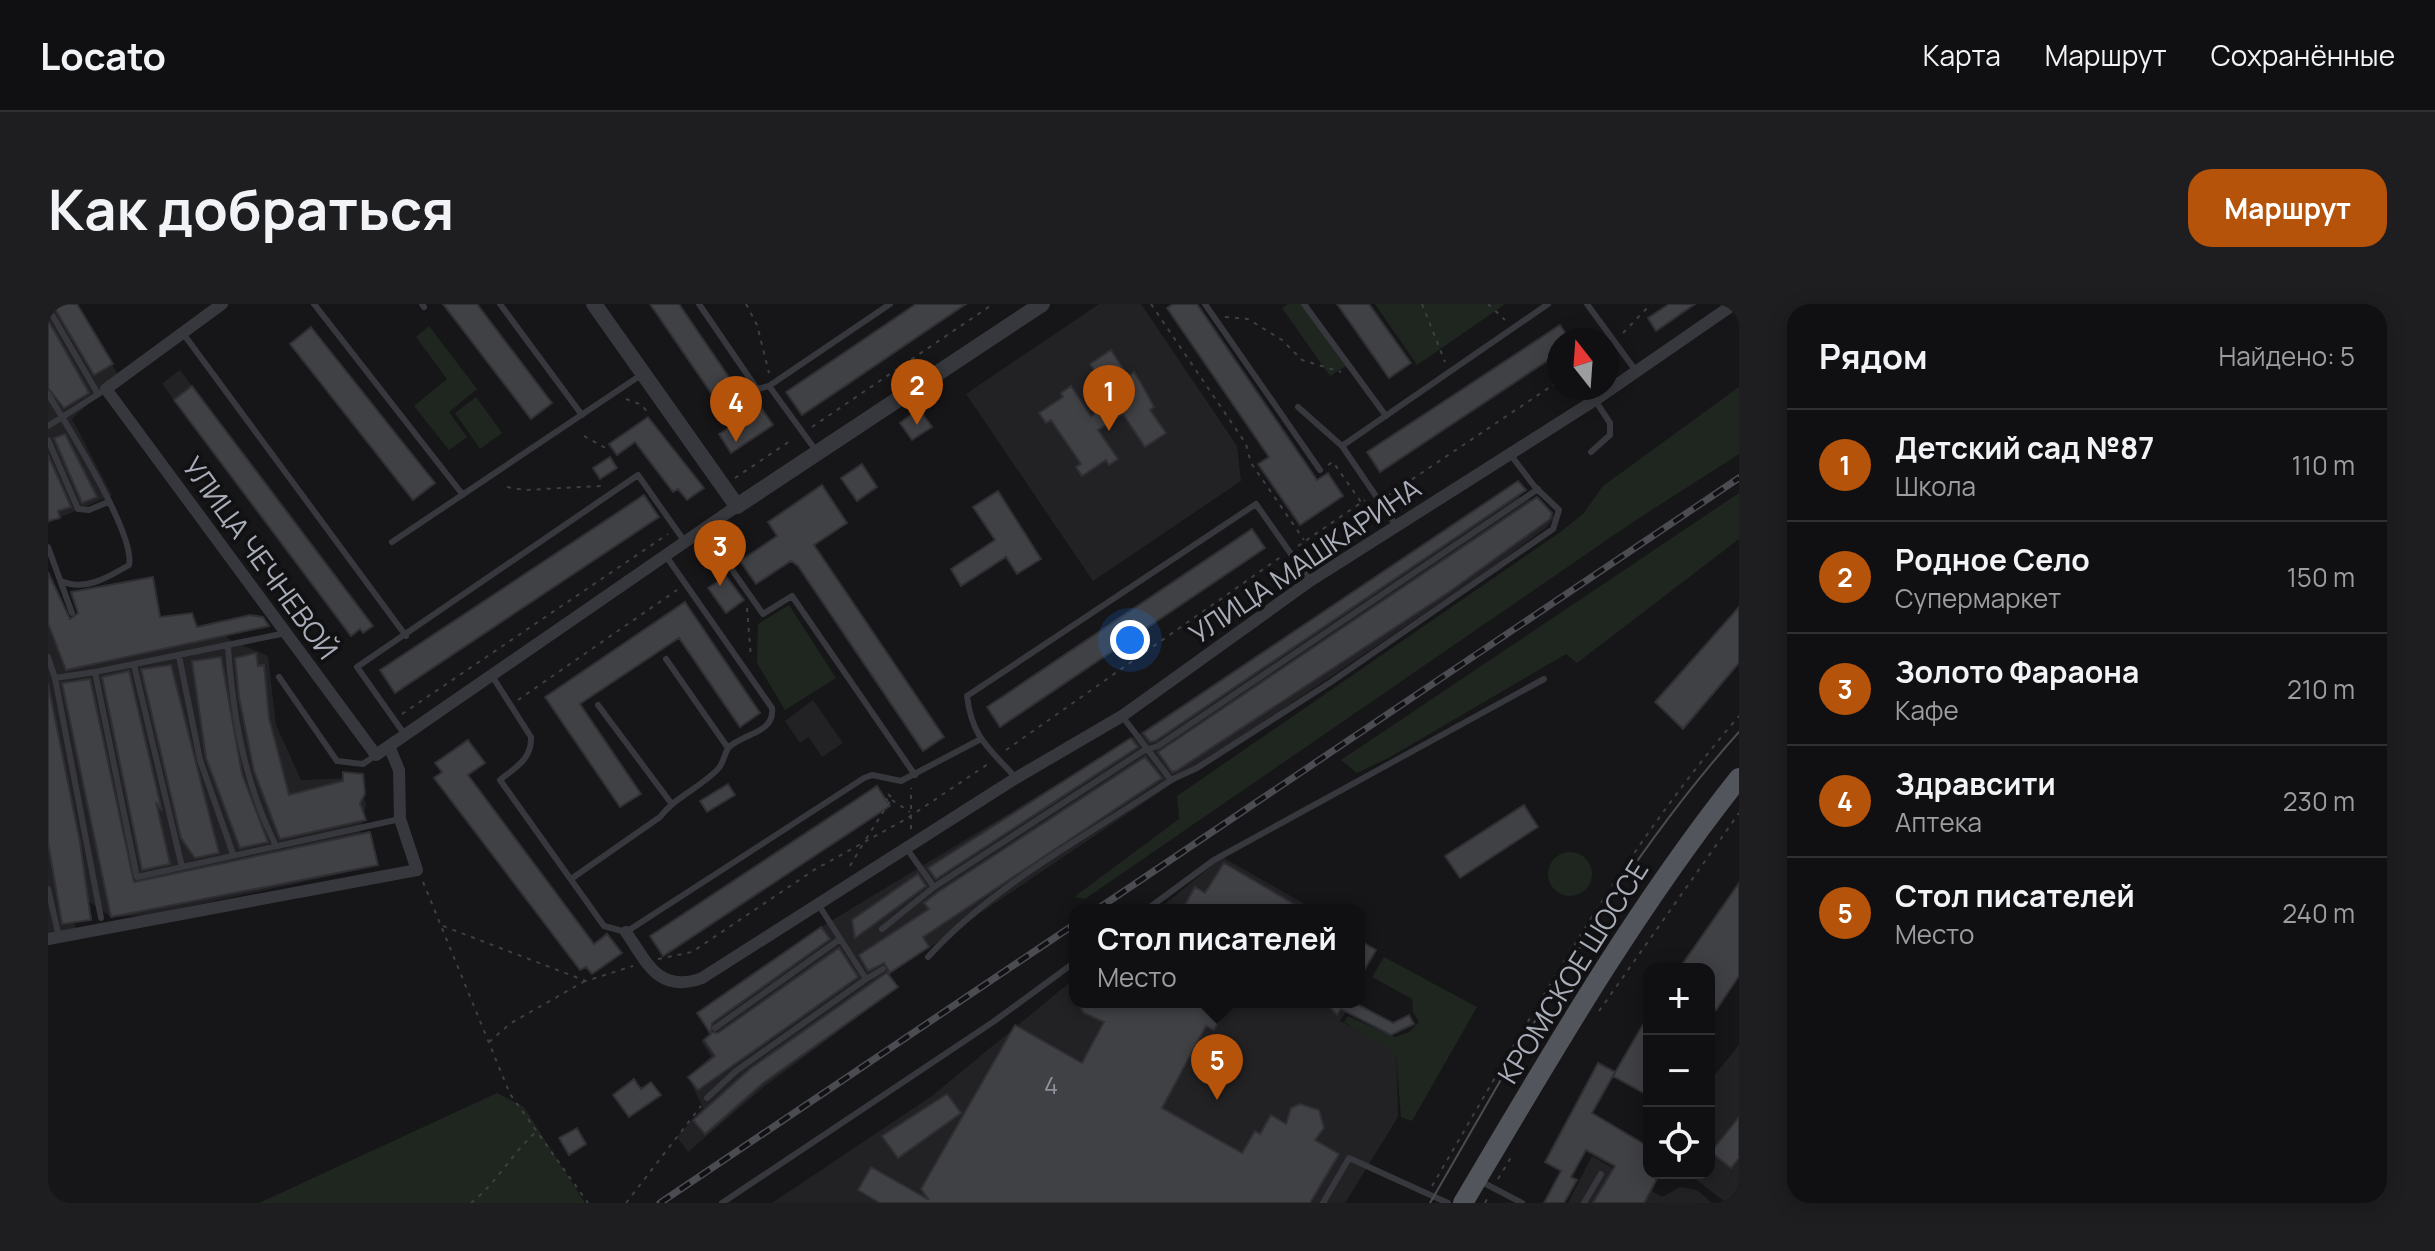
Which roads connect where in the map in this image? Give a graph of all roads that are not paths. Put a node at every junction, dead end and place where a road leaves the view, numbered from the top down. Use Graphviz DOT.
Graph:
graph roads {
  1 [pos="222,304"];
  2 [pos="314,304"];
  3 [pos="500,304"];
  4 [pos="594,304"];
  5 [pos="699,304"];
  6 [pos="890,304"];
  7 [pos="1042,304"];
  8 [pos="1205,304"];
  9 [pos="1304,304"];
  10 [pos="1548,304"];
  11 [pos="1587,304"];
  12 [pos="1734,304"];
  13 [pos="48,308"];
  14 [pos="182,332"];
  15 [pos="1636,371"];
  16 [pos="643,374"];
  17 [pos="1619,383"];
  18 [pos="769,386"];
  19 [pos="102,391"];
  20 [pos="48,394"];
  21 [pos="1595,400"];
  22 [pos="1298,407"];
  23 [pos="582,415"];
  24 [pos="1386,416"];
  25 [pos="63,418"];
  26 [pos="48,426"];
  27 [pos="48,440"];
  28 [pos="1342,446"];
  29 [pos="817,452"];
  30 [pos="1591,452"];
  31 [pos="1510,454"];
  32 [pos="1320,470"];
  33 [pos="1538,489"];
  34 [pos="463,495"];
  35 [pos="108,502"];
  36 [pos="737,506"];
  37 [pos="1397,527"];
  38 [pos="704,530"];
  39 [pos="392,542"];
  40 [pos="686,543"];
  41 [pos="48,547"];
  42 [pos="666,556"];
  43 [pos="61,581"];
  44 [pos="1310,581"];
  45 [pos="72,613"];
  46 [pos="286,633"];
  47 [pos="406,636"];
  48 [pos="228,647"];
  49 [pos="179,656"];
  50 [pos="48,657"];
  51 [pos="666,659"];
  52 [pos="134,665"];
  53 [pos="95,672"];
  54 [pos="492,676"];
  55 [pos="279,677"];
  56 [pos="55,678"];
  57 [pos="1544,679"];
  58 [pos="598,705"];
  59 [pos="1122,716"];
  60 [pos="405,735"];
  61 [pos="979,740"];
  62 [pos="389,746"];
  63 [pos="728,748"];
  64 [pos="1149,749"];
  65 [pos="376,755"];
  66 [pos="915,775"];
  67 [pos="1016,778"];
  68 [pos="1739,778"];
  69 [pos="1171,780"];
  70 [pos="671,803"];
  71 [pos="400,819"];
  72 [pos="275,844"];
  73 [pos="910,846"];
  74 [pos="233,854"];
  75 [pos="182,867"];
  76 [pos="571,879"];
  77 [pos="934,887"];
  78 [pos="48,889"];
  79 [pos="818,904"];
  80 [pos="1154,904"];
  81 [pos="50,912"];
  82 [pos="101,918"];
  83 [pos="882,929"];
  84 [pos="626,932"];
  85 [pos="54,938"];
  86 [pos="840,939"];
  87 [pos="928,957"];
  88 [pos="1069,966"];
  89 [pos="883,969"];
  90 [pos="866,979"];
  91 [pos="715,1028"];
  92 [pos="707,1098"];
  93 [pos="1601,1174"];
  94 [pos="1485,1183"];
  95 [pos="722,1203"];
  96 [pos="1323,1203"];
  97 [pos="1448,1203"];
  98 [pos="1463,1203"];
  99 [pos="1522,1203"];
  100 [pos="1584,1203"];
  1 -- 14 [label="street"];
  2 -- 34 [label="lane"];
  3 -- 23 [label="lane"];
  4 -- 16 [label="street"];
  5 -- 18 [label="lane"];
  6 -- 18 [label="lane"];
  7 -- 29 [label="street"];
  8 -- 32 [label="lane"];
  9 -- 24 [label="lane"];
  10 -- 24 [label="lane"];
  11 -- 15 [label="lane"];
  12 -- 15 [label="street, УЛИЦА МАШКАРИНА"];
  13 -- 19 [label="lane"];
  14 -- 19 [label="street"];
  14 -- 47 [label="lane"];
  15 -- 17 [label="street, УЛИЦА МАШКАРИНА"];
  16 -- 23 [label="lane"];
  16 -- 36 [label="street"];
  18 -- 29 [label="lane"];
  19 -- 25 [label="lane"];
  19 -- 46 [label="street, УЛИЦА ЧЕЧНЕВОЙ"];
  20 -- 25 [label="lane"];
  21 -- 30 [label="lane"];
  21 -- 31 [label="street, УЛИЦА МАШКАРИНА"];
  22 -- 28 [label="lane"];
  23 -- 34 [label="lane"];
  24 -- 28 [label="lane"];
  25 -- 26 [label="lane"];
  25 -- 35 [label="lane"];
  27 -- 35 [label="lane"];
  28 -- 37 [label="lane"];
  29 -- 36 [label="street"];
  31 -- 33 [label="lane"];
  31 -- 37 [label="street, УЛИЦА МАШКАРИНА"];
  33 -- 64 [label="lane"];
  33 -- 69 [label="lane"];
  34 -- 39 [label="lane"];
  35 -- 43 [label="lane"];
  36 -- 38 [label="street"];
  37 -- 44 [label="street, УЛИЦА МАШКАРИНА"];
  38 -- 40 [label="street"];
  38 -- 66 [label="lane"];
  40 -- 42 [label="street"];
  40 -- 47 [label="lane"];
  41 -- 43 [label="lane"];
  42 -- 54 [label="street"];
  42 -- 63 [label="lane"];
  43 -- 45 [label="lane"];
  44 -- 59 [label="street, УЛИЦА МАШКАРИНА"];
  44 -- 61 [label="lane"];
  46 -- 48 [label="lane"];
  46 -- 65 [label="street, УЛИЦА ЧЕЧНЕВОЙ"];
  47 -- 60 [label="lane"];
  48 -- 49 [label="lane"];
  48 -- 72 [label="lane"];
  49 -- 52 [label="lane"];
  49 -- 74 [label="lane"];
  50 -- 56 [label="lane"];
  51 -- 63 [label="lane"];
  52 -- 53 [label="lane"];
  52 -- 75 [label="lane"];
  53 -- 56 [label="lane"];
  53 -- 75 [label="lane"];
  54 -- 60 [label="street"];
  54 -- 76 [label="lane"];
  55 -- 65 [label="lane"];
  56 -- 82 [label="lane"];
  57 -- 80 [label="lane"];
  58 -- 70 [label="lane"];
  59 -- 64 [label="lane"];
  59 -- 67 [label="street, УЛИЦА МАШКАРИНА"];
  60 -- 62 [label="street"];
  61 -- 66 [label="lane"];
  61 -- 67 [label="lane"];
  62 -- 65 [label="street"];
  62 -- 71 [label="street"];
  63 -- 70 [label="lane"];
  64 -- 69 [label="lane"];
  64 -- 77 [label="lane"];
  66 -- 84 [label="lane"];
  67 -- 73 [label="street, УЛИЦА МАШКАРИНА"];
  68 -- 94 [label="main road, КРОМСКОЕ ШОССЕ"];
  69 -- 87 [label="lane"];
  70 -- 76 [label="lane"];
  71 -- 72 [label="lane"];
  71 -- 85 [label="street"];
  72 -- 74 [label="lane"];
  73 -- 77 [label="lane"];
  73 -- 79 [label="street, УЛИЦА МАШКАРИНА"];
  74 -- 75 [label="lane"];
  76 -- 84 [label="lane"];
  77 -- 83 [label="lane"];
  78 -- 81 [label="lane"];
  79 -- 84 [label="street, УЛИЦА МАШКАРИНА"];
  79 -- 86 [label="lane"];
  81 -- 85 [label="lane"];
  86 -- 90 [label="lane"];
  86 -- 91 [label="lane"];
  88 -- 95 [label="lane"];
  89 -- 90 [label="lane"];
  90 -- 92 [label="lane"];
  93 -- 100 [label="lane"];
  94 -- 98 [label="main road, КРОМСКОЕ ШОССЕ"];
  94 -- 99 [label="lane"];
  96 -- 97 [label="lane"];
}
